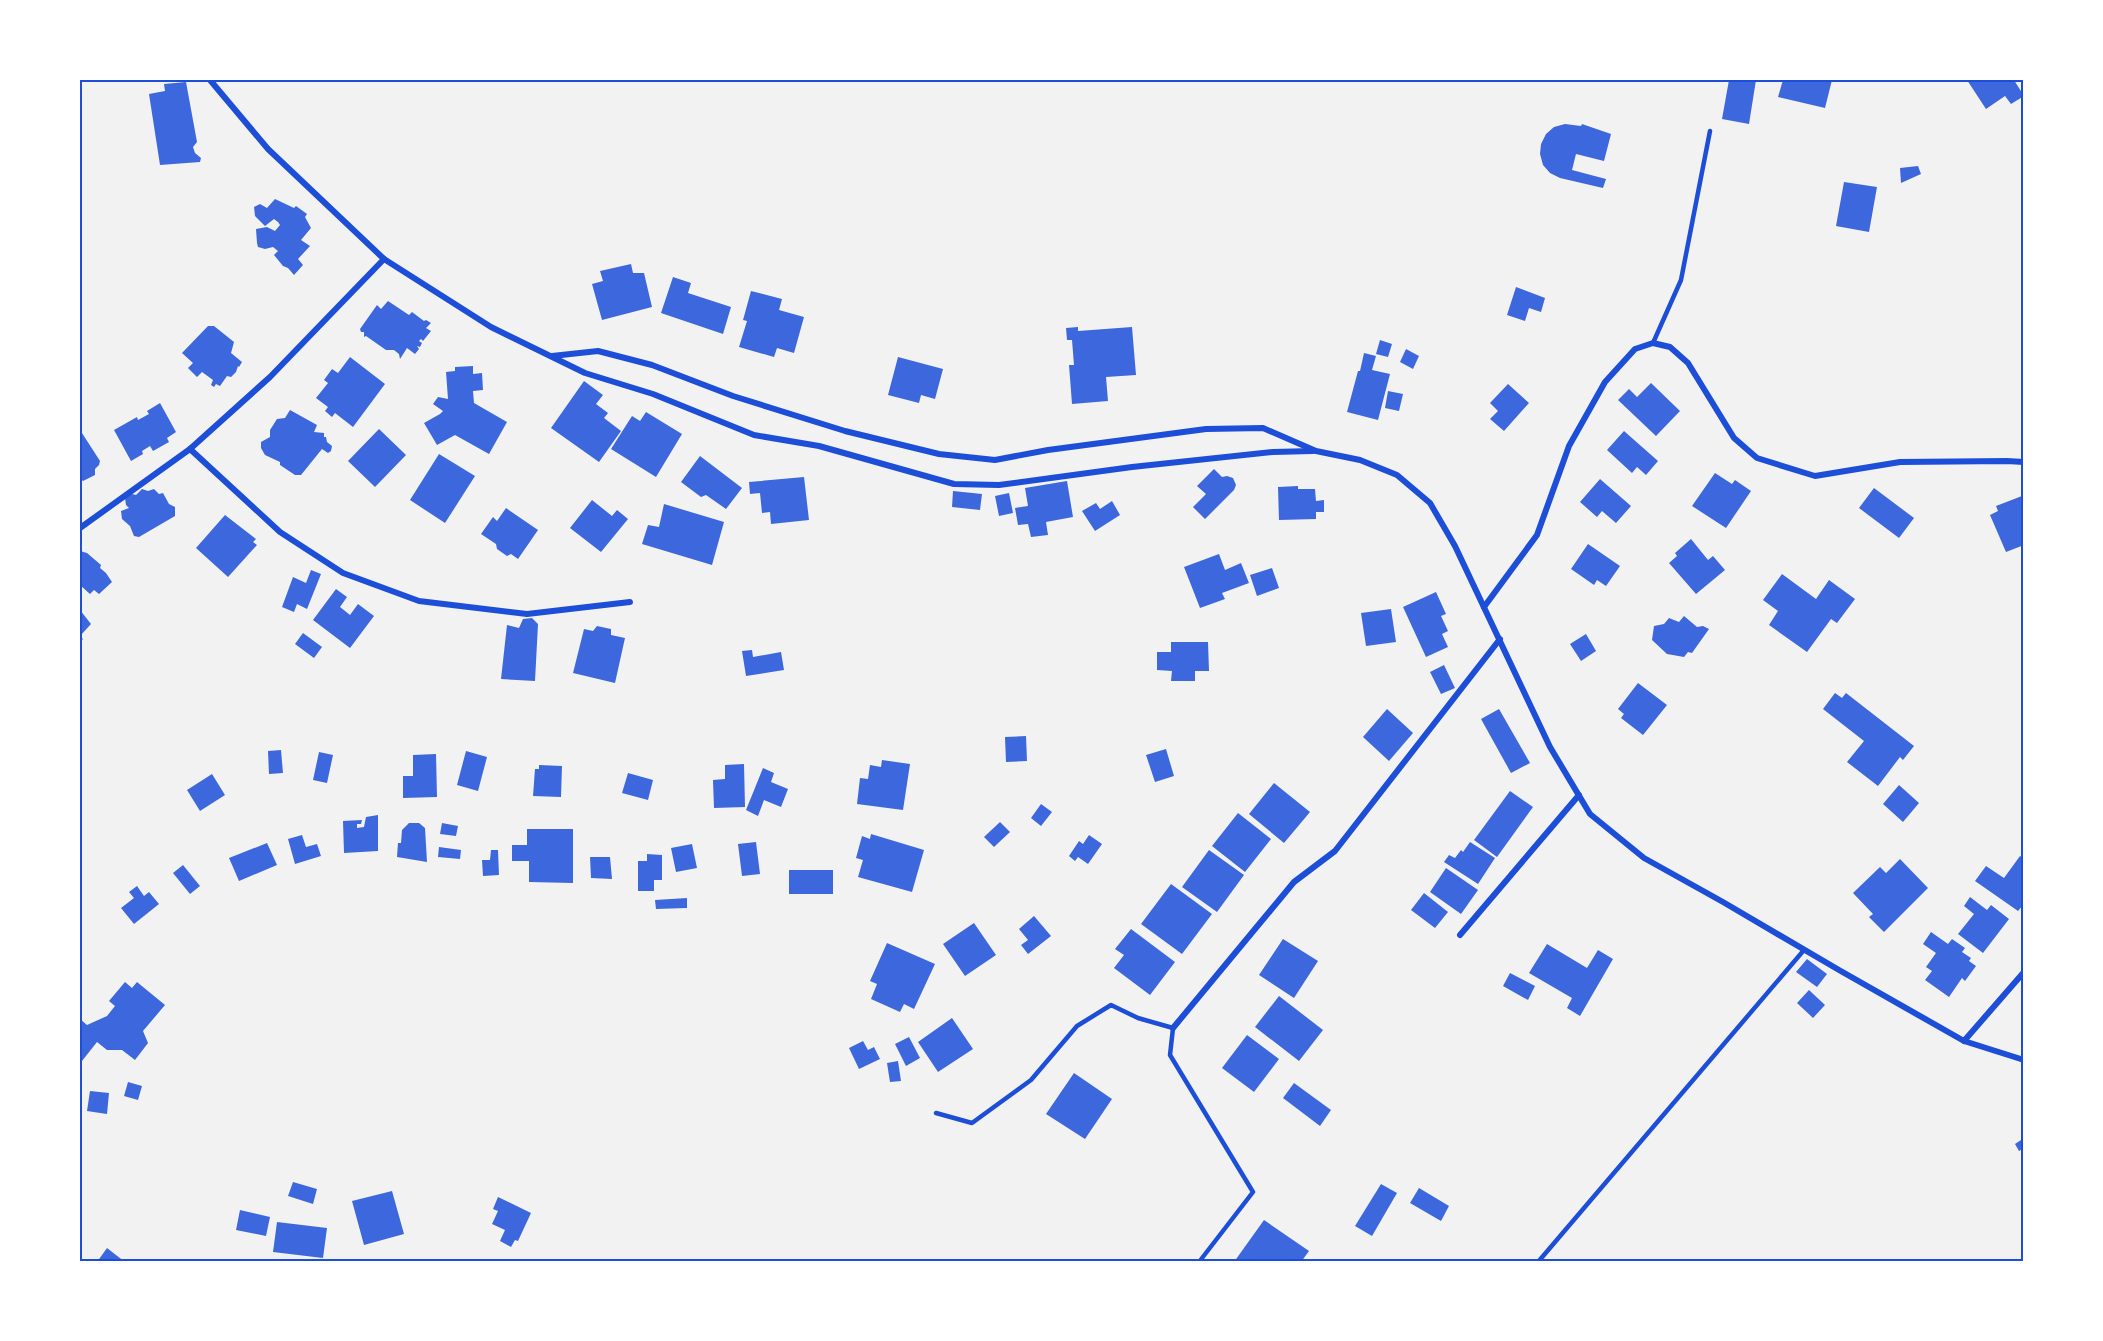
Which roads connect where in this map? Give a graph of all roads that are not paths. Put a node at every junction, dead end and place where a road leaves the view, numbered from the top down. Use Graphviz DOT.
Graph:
graph roads {
  1 [pos="210,80"];
  2 [pos="1710,131"];
  3 [pos="384,259"];
  4 [pos="1653,342"];
  5 [pos="552,356"];
  6 [pos="190,449"];
  7 [pos="1316,451"];
  8 [pos="2024,462"];
  9 [pos="80,528"];
  10 [pos="630,602"];
  11 [pos="1484,607"];
  12 [pos="1500,639"];
  13 [pos="1579,795"];
  14 [pos="1460,935"];
  15 [pos="1804,950"];
  16 [pos="2024,972"];
  17 [pos="1173,1028"];
  18 [pos="1964,1041"];
  19 [pos="2024,1060"];
  20 [pos="936,1113"];
  21 [pos="1199,1262"];
  22 [pos="1538,1262"];
  1 -- 3 [label="street"];
  2 -- 4 [label="lane"];
  3 -- 5 [label="street"];
  3 -- 6 [label="street"];
  4 -- 8 [label="street"];
  4 -- 11 [label="street"];
  5 -- 7 [label="street"];
  5 -- 7 [label="street"];
  6 -- 9 [label="street"];
  6 -- 10 [label="street"];
  7 -- 11 [label="street"];
  11 -- 12 [label="street"];
  12 -- 13 [label="street"];
  12 -- 17 [label="street"];
  13 -- 14 [label="street"];
  13 -- 15 [label="street"];
  15 -- 18 [label="street"];
  15 -- 22 [label="lane"];
  16 -- 18 [label="street"];
  17 -- 20 [label="lane"];
  17 -- 21 [label="lane"];
  18 -- 19 [label="street"];
}
